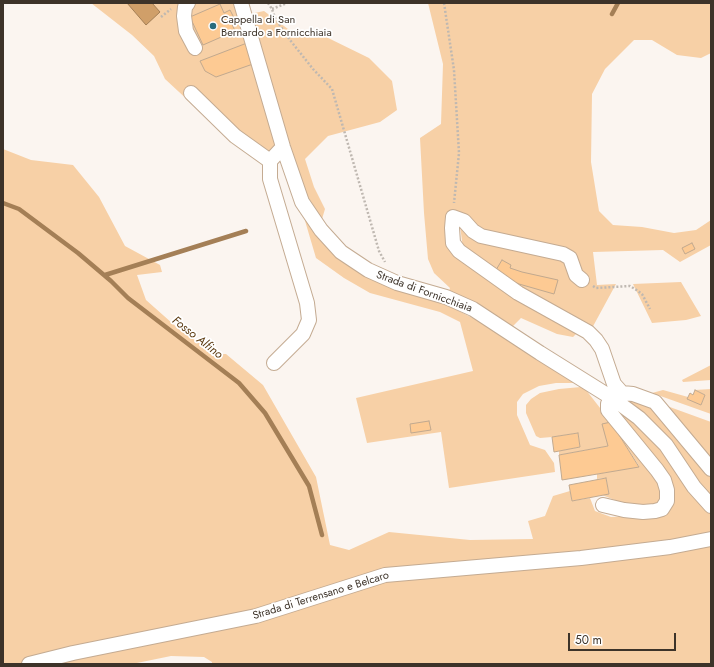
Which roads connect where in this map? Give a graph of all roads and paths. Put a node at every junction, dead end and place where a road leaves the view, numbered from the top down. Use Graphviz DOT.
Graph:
graph roads {
  1 [pos="188,3"];
  2 [pos="241,3"];
  3 [pos="268,3"];
  4 [pos="288,3"];
  5 [pos="444,3"];
  6 [pos="272,9"];
  7 [pos="195,48"];
  8 [pos="191,93"];
  9 [pos="283,147"];
  10 [pos="270,161"];
  11 [pos="452,217"];
  12 [pos="386,264"];
  13 [pos="582,280"];
  14 [pos="650,309"];
  15 [pos="274,363"];
  16 [pos="617,396"];
  17 [pos="711,469"];
  18 [pos="603,505"];
  19 [pos="711,506"];
  20 [pos="711,539"];
  21 [pos="29,664"];
  1 -- 7 [label="street"];
  2 -- 9 [label="street, Strada di Fornicchiaia"];
  3 -- 6 [label="path"];
  4 -- 6 [label="path"];
  5 -- 11 [label="path"];
  6 -- 12 [label="path"];
  8 -- 10 [label="street"];
  9 -- 10 [label="street"];
  9 -- 16 [label="street, Strada di Fornicchiaia"];
  10 -- 15 [label="street"];
  11 -- 13 [label="street"];
  11 -- 16 [label="street"];
  13 -- 14 [label="path"];
  16 -- 17 [label="street"];
  16 -- 18 [label="street"];
  16 -- 19 [label="street, Strada di Fornicchiaia"];
  20 -- 21 [label="street, Strada di Terrensano e Belcaro"];
}
